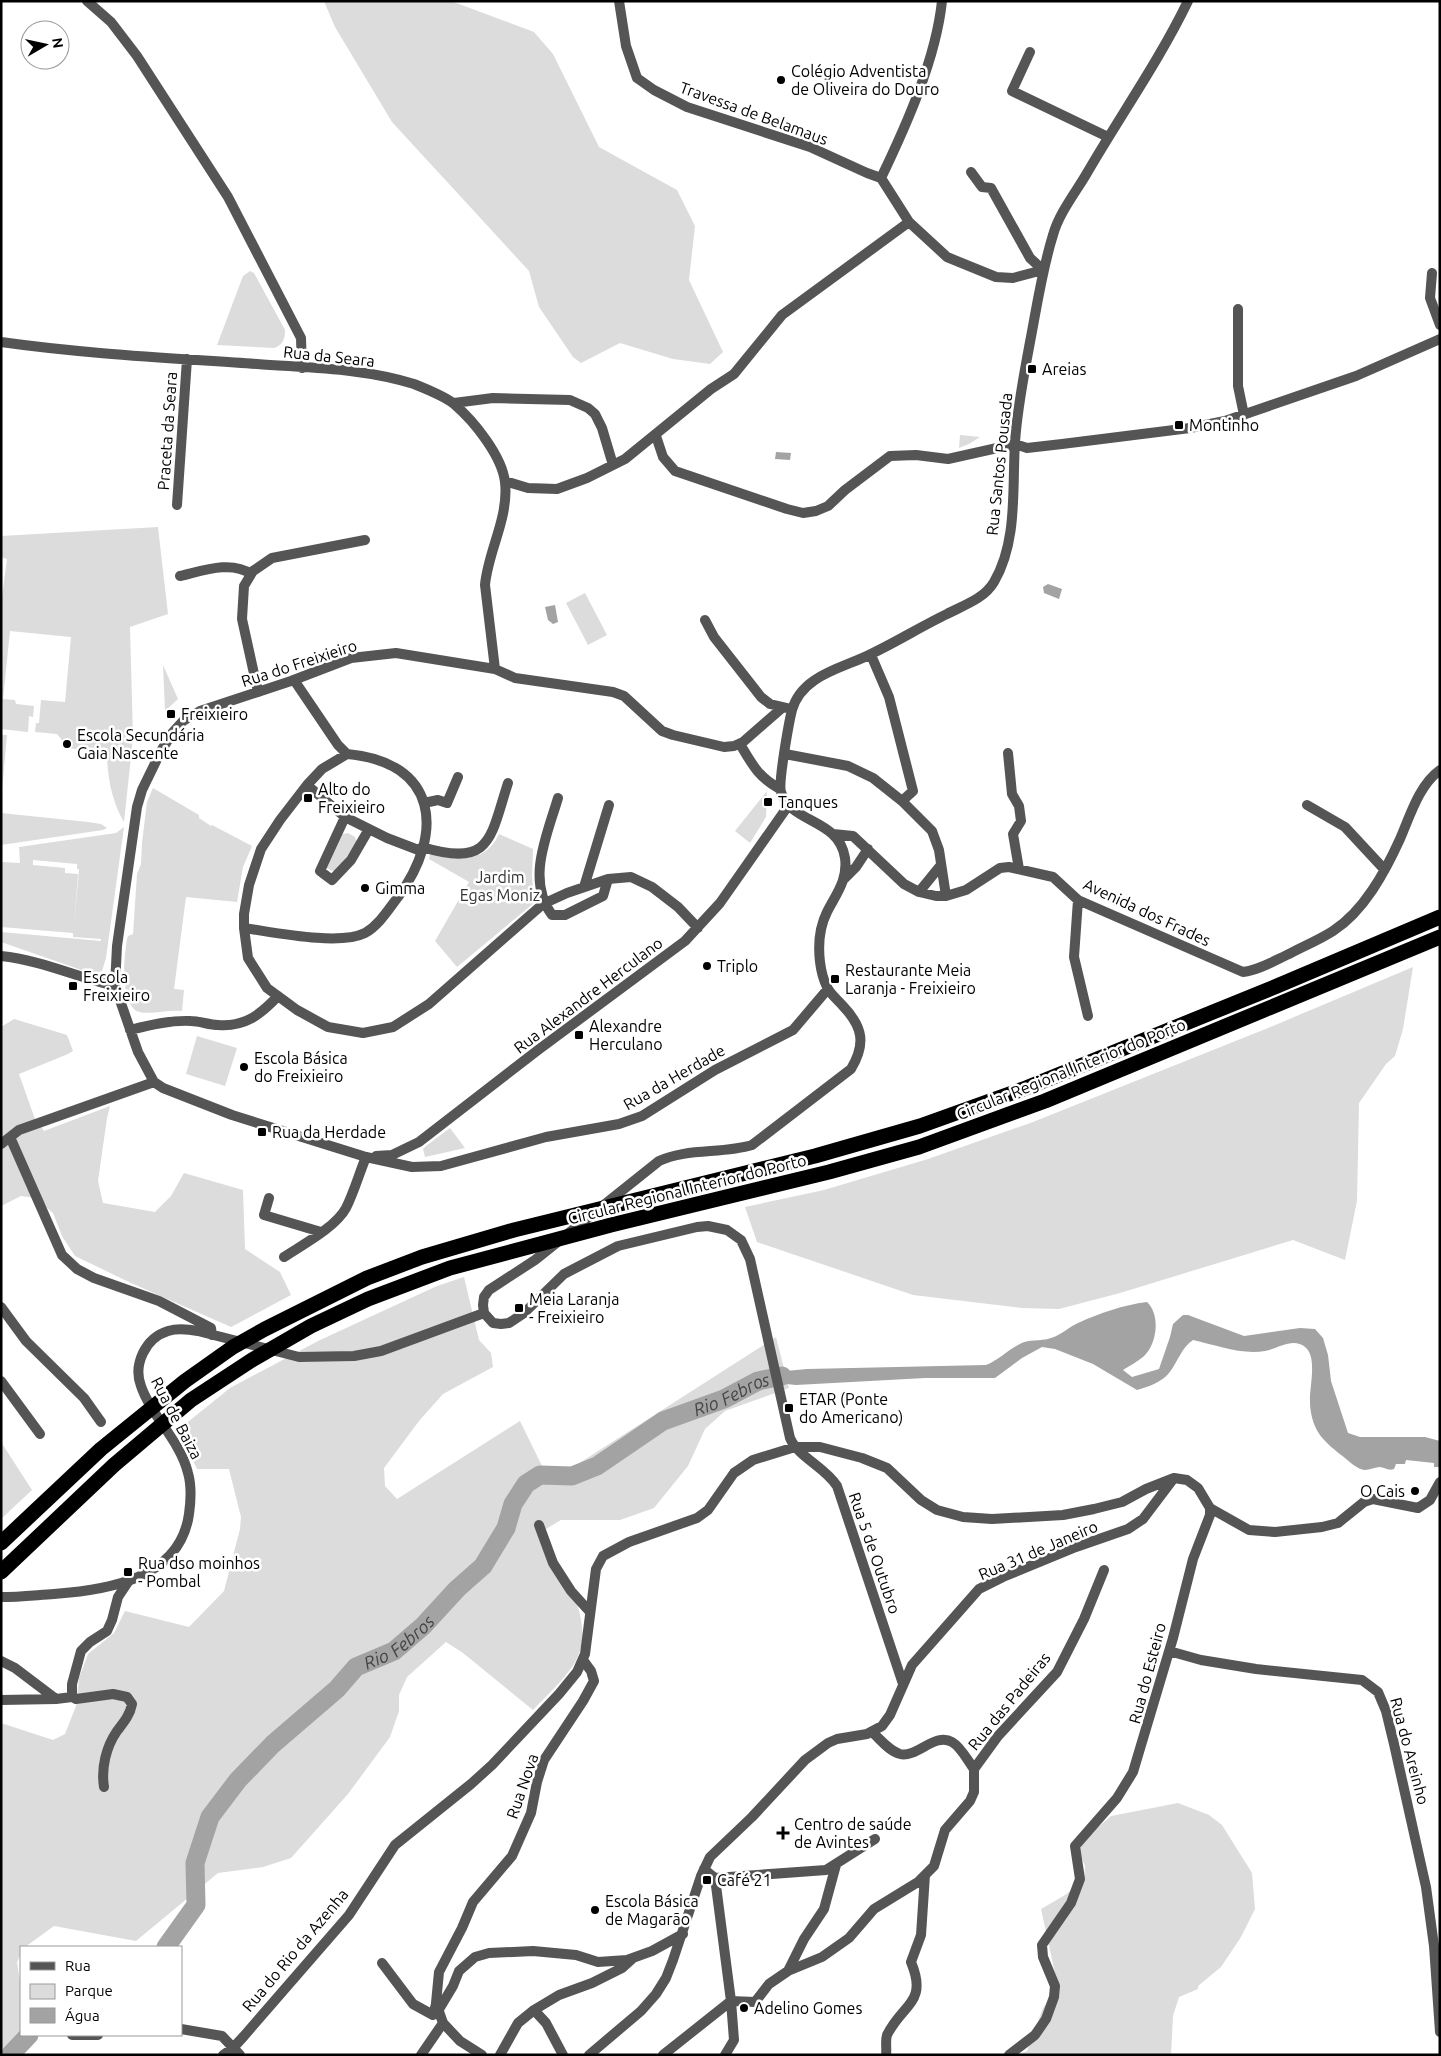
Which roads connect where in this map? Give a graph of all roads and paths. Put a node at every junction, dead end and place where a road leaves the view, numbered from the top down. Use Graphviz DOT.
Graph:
graph roads {
  1 [pos="87,1"];
  2 [pos="619,1"];
  3 [pos="942,1"];
  4 [pos="1188,1"];
  5 [pos="1030,52"];
  6 [pos="1108,137"];
  7 [pos="971,172"];
  8 [pos="882,178"];
  9 [pos="909,222"];
  10 [pos="1043,270"];
  11 [pos="1432,273"];
  12 [pos="1238,309"];
  13 [pos="1440,325"];
  14 [pos="1440,339"];
  15 [pos="1,342"];
  16 [pos="187,360"];
  17 [pos="302,368"];
  18 [pos="454,403"];
  19 [pos="1244,415"];
  20 [pos="656,436"];
  21 [pos="1015,444"];
  22 [pos="613,465"];
  23 [pos="505,481"];
  24 [pos="177,505"];
  25 [pos="365,540"];
  26 [pos="252,574"];
  27 [pos="180,576"];
  28 [pos="705,620"];
  29 [pos="871,655"];
  30 [pos="496,669"];
  31 [pos="294,680"];
  32 [pos="258,692"];
  33 [pos="787,708"];
  34 [pos="740,744"];
  35 [pos="1008,753"];
  36 [pos="347,754"];
  37 [pos="785,754"];
  38 [pos="1440,770"];
  39 [pos="458,777"];
  40 [pos="508,783"];
  41 [pos="307,784"];
  42 [pos="780,789"];
  43 [pos="558,798"];
  44 [pos="902,801"];
  45 [pos="424,803"];
  46 [pos="610,805"];
  47 [pos="1307,805"];
  48 [pos="788,806"];
  49 [pos="345,817"];
  50 [pos="369,829"];
  51 [pos="833,834"];
  52 [pos="422,849"];
  53 [pos="868,849"];
  54 [pos="941,865"];
  55 [pos="1019,869"];
  56 [pos="1384,869"];
  57 [pos="844,879"];
  58 [pos="608,880"];
  59 [pos="584,887"];
  60 [pos="919,892"];
  61 [pos="946,896"];
  62 [pos="1078,900"];
  63 [pos="543,904"];
  64 [pos="1440,917"];
  65 [pos="244,928"];
  66 [pos="698,928"];
  67 [pos="1440,937"];
  68 [pos="1,956"];
  69 [pos="115,986"];
  70 [pos="827,990"];
  71 [pos="278,996"];
  72 [pos="1088,1016"];
  73 [pos="130,1030"];
  74 [pos="154,1082"];
  75 [pos="10,1136"];
  76 [pos="1,1144"];
  77 [pos="366,1157"];
  78 [pos="269,1198"];
  79 [pos="321,1232"];
  80 [pos="284,1257"];
  81 [pos="1,1307"];
  82 [pos="484,1313"];
  83 [pos="212,1335"];
  84 [pos="1,1381"];
  85 [pos="101,1422"];
  86 [pos="40,1434"];
  87 [pos="795,1446"];
  88 [pos="1174,1478"];
  89 [pos="1440,1482"];
  90 [pos="1210,1508"];
  91 [pos="539,1525"];
  92 [pos="4,1541"];
  93 [pos="1104,1570"];
  94 [pos="1,1572"];
  95 [pos="128,1582"];
  96 [pos="1,1597"];
  97 [pos="590,1612"];
  98 [pos="1169,1651"];
  99 [pos="583,1660"];
  100 [pos="1,1661"];
  101 [pos="903,1684"];
  102 [pos="72,1697"];
  103 [pos="56,1699"];
  104 [pos="1,1700"];
  105 [pos="872,1732"];
  106 [pos="974,1769"];
  107 [pos="104,1787"];
  108 [pos="875,1839"];
  109 [pos="836,1864"];
  110 [pos="704,1869"];
  111 [pos="925,1875"];
  112 [pos="715,1878"];
  113 [pos="682,1934"];
  114 [pos="633,1958"];
  115 [pos="382,1962"];
  116 [pos="788,1971"];
  117 [pos="731,2001"];
  118 [pos="437,2007"];
  119 [pos="534,2010"];
  120 [pos="444,2022"];
  121 [pos="182,2030"];
  122 [pos="1440,2032"];
  123 [pos="237,2051"];
  124 [pos="223,2055"];
  125 [pos="421,2055"];
  126 [pos="482,2055"];
  127 [pos="500,2055"];
  128 [pos="563,2055"];
  129 [pos="589,2055"];
  130 [pos="664,2055"];
  131 [pos="725,2055"];
  132 [pos="886,2055"];
  133 [pos="1009,2055"];
  1 -- 17 [label="street"];
  2 -- 8 [label="street, Travessa de Belamaus"];
  3 -- 8 [label="street"];
  4 -- 6 [label="street, Rua Santos Pousada"];
  5 -- 6 [label="street"];
  6 -- 10 [label="street, Rua Santos Pousada"];
  7 -- 10 [label="street"];
  8 -- 9 [label="street"];
  9 -- 10 [label="street"];
  9 -- 20 [label="street"];
  10 -- 21 [label="street, Rua Santos Pousada"];
  11 -- 13 [label="street"];
  12 -- 19 [label="street"];
  14 -- 19 [label="street"];
  15 -- 16 [label="street, Rua da Seara"];
  16 -- 17 [label="street, Rua da Seara"];
  16 -- 24 [label="street, Praceta da Seara"];
  17 -- 18 [label="street, Rua da Seara"];
  18 -- 22 [label="street"];
  18 -- 23 [label="street, Rua da Seara"];
  19 -- 21 [label="street"];
  20 -- 21 [label="street"];
  20 -- 22 [label="street"];
  21 -- 29 [label="street, Rua Santos Pousada"];
  22 -- 23 [label="street"];
  23 -- 30 [label="street, Rua da Seara"];
  25 -- 26 [label="street"];
  26 -- 27 [label="street"];
  26 -- 32 [label="street"];
  28 -- 33 [label="street"];
  29 -- 33 [label="street, Rua Santos Pousada"];
  29 -- 44 [label="street"];
  30 -- 31 [label="street, Rua do Freixieiro"];
  30 -- 34 [label="street, Rua do Freixieiro"];
  31 -- 32 [label="street, Rua do Freixieiro"];
  31 -- 36 [label="street"];
  32 -- 69 [label="street, Rua do Freixieiro"];
  33 -- 34 [label="street"];
  33 -- 37 [label="street, Rua Santos Pousada"];
  34 -- 42 [label="street"];
  35 -- 55 [label="street"];
  36 -- 41 [label="street"];
  36 -- 45 [label="street"];
  37 -- 42 [label="street, Rua Santos Pousada"];
  37 -- 44 [label="street"];
  38 -- 56 [label="street"];
  39 -- 45 [label="street"];
  40 -- 52 [label="street"];
  41 -- 49 [label="street"];
  41 -- 65 [label="street"];
  42 -- 48 [label="street"];
  43 -- 63 [label="street"];
  44 -- 54 [label="street"];
  45 -- 52 [label="street"];
  46 -- 59 [label="street"];
  47 -- 56 [label="street"];
  48 -- 51 [label="street"];
  48 -- 66 [label="street, Rua Alexandre Herculano"];
  49 -- 50 [label="street"];
  49 -- 50 [label="street"];
  50 -- 52 [label="street"];
  51 -- 53 [label="street, Avenida dos Frades"];
  51 -- 57 [label="street"];
  52 -- 65 [label="street"];
  53 -- 57 [label="street"];
  53 -- 60 [label="street, Avenida dos Frades"];
  54 -- 60 [label="street"];
  54 -- 61 [label="street"];
  55 -- 61 [label="street, Avenida dos Frades"];
  55 -- 62 [label="street, Avenida dos Frades"];
  56 -- 62 [label="street, Avenida dos Frades"];
  57 -- 70 [label="street"];
  58 -- 59 [label="street"];
  58 -- 63 [label="street"];
  58 -- 66 [label="street"];
  59 -- 63 [label="street"];
  60 -- 61 [label="street, Avenida dos Frades"];
  62 -- 72 [label="street"];
  63 -- 71 [label="street"];
  64 -- 92 [label="highway, Circular Regional Interior do Porto"];
  65 -- 71 [label="street"];
  66 -- 77 [label="street, Rua Alexandre Herculano"];
  67 -- 94 [label="highway, Circular Regional Interior do Porto"];
  68 -- 69 [label="street"];
  69 -- 73 [label="street"];
  70 -- 77 [label="street, Rua da Herdade"];
  70 -- 82 [label="street"];
  71 -- 73 [label="street"];
  73 -- 74 [label="street"];
  74 -- 75 [label="street"];
  74 -- 77 [label="street, Rua da Herdade"];
  75 -- 76 [label="street"];
  75 -- 83 [label="street"];
  77 -- 79 [label="street"];
  78 -- 79 [label="street"];
  79 -- 80 [label="street"];
  81 -- 85 [label="street"];
  82 -- 83 [label="street, Rua de Baiza"];
  82 -- 87 [label="street, Rua 5 de Outubro"];
  83 -- 95 [label="street, Rua de Baiza"];
  84 -- 86 [label="street"];
  87 -- 88 [label="street"];
  87 -- 97 [label="street, Rua do Rio da Azenha"];
  87 -- 101 [label="street, Rua 5 de Outubro"];
  88 -- 90 [label="street"];
  88 -- 101 [label="street, Rua 31 de Janeiro"];
  89 -- 90 [label="street"];
  90 -- 98 [label="street, Rua do Esteiro"];
  91 -- 97 [label="street"];
  93 -- 106 [label="street, Rua das Padeiras"];
  95 -- 96 [label="street, Rua de Baiza"];
  95 -- 102 [label="street"];
  97 -- 99 [label="street, Rua do Rio da Azenha"];
  98 -- 122 [label="street, Rua do Areinho"];
  98 -- 133 [label="street, Rua do Esteiro"];
  99 -- 118 [label="street, Rua Nova"];
  99 -- 123 [label="street, Rua do Rio da Azenha"];
  100 -- 103 [label="street"];
  101 -- 105 [label="street"];
  102 -- 103 [label="street"];
  102 -- 107 [label="street"];
  103 -- 104 [label="street"];
  105 -- 106 [label="street"];
  105 -- 110 [label="street"];
  106 -- 111 [label="street"];
  108 -- 109 [label="street"];
  109 -- 112 [label="street"];
  109 -- 116 [label="street"];
  110 -- 112 [label="street"];
  110 -- 113 [label="street"];
  111 -- 116 [label="street"];
  111 -- 132 [label="street"];
  112 -- 117 [label="street"];
  113 -- 114 [label="street"];
  113 -- 129 [label="street"];
  114 -- 118 [label="street"];
  114 -- 119 [label="street"];
  115 -- 118 [label="street"];
  116 -- 117 [label="street"];
  117 -- 130 [label="street"];
  117 -- 131 [label="street"];
  118 -- 120 [label="street"];
  119 -- 127 [label="street"];
  119 -- 128 [label="street"];
  120 -- 125 [label="street"];
  120 -- 126 [label="street"];
  121 -- 123 [label="street"];
  123 -- 124 [label="street, Rua do Rio da Azenha"];
}
